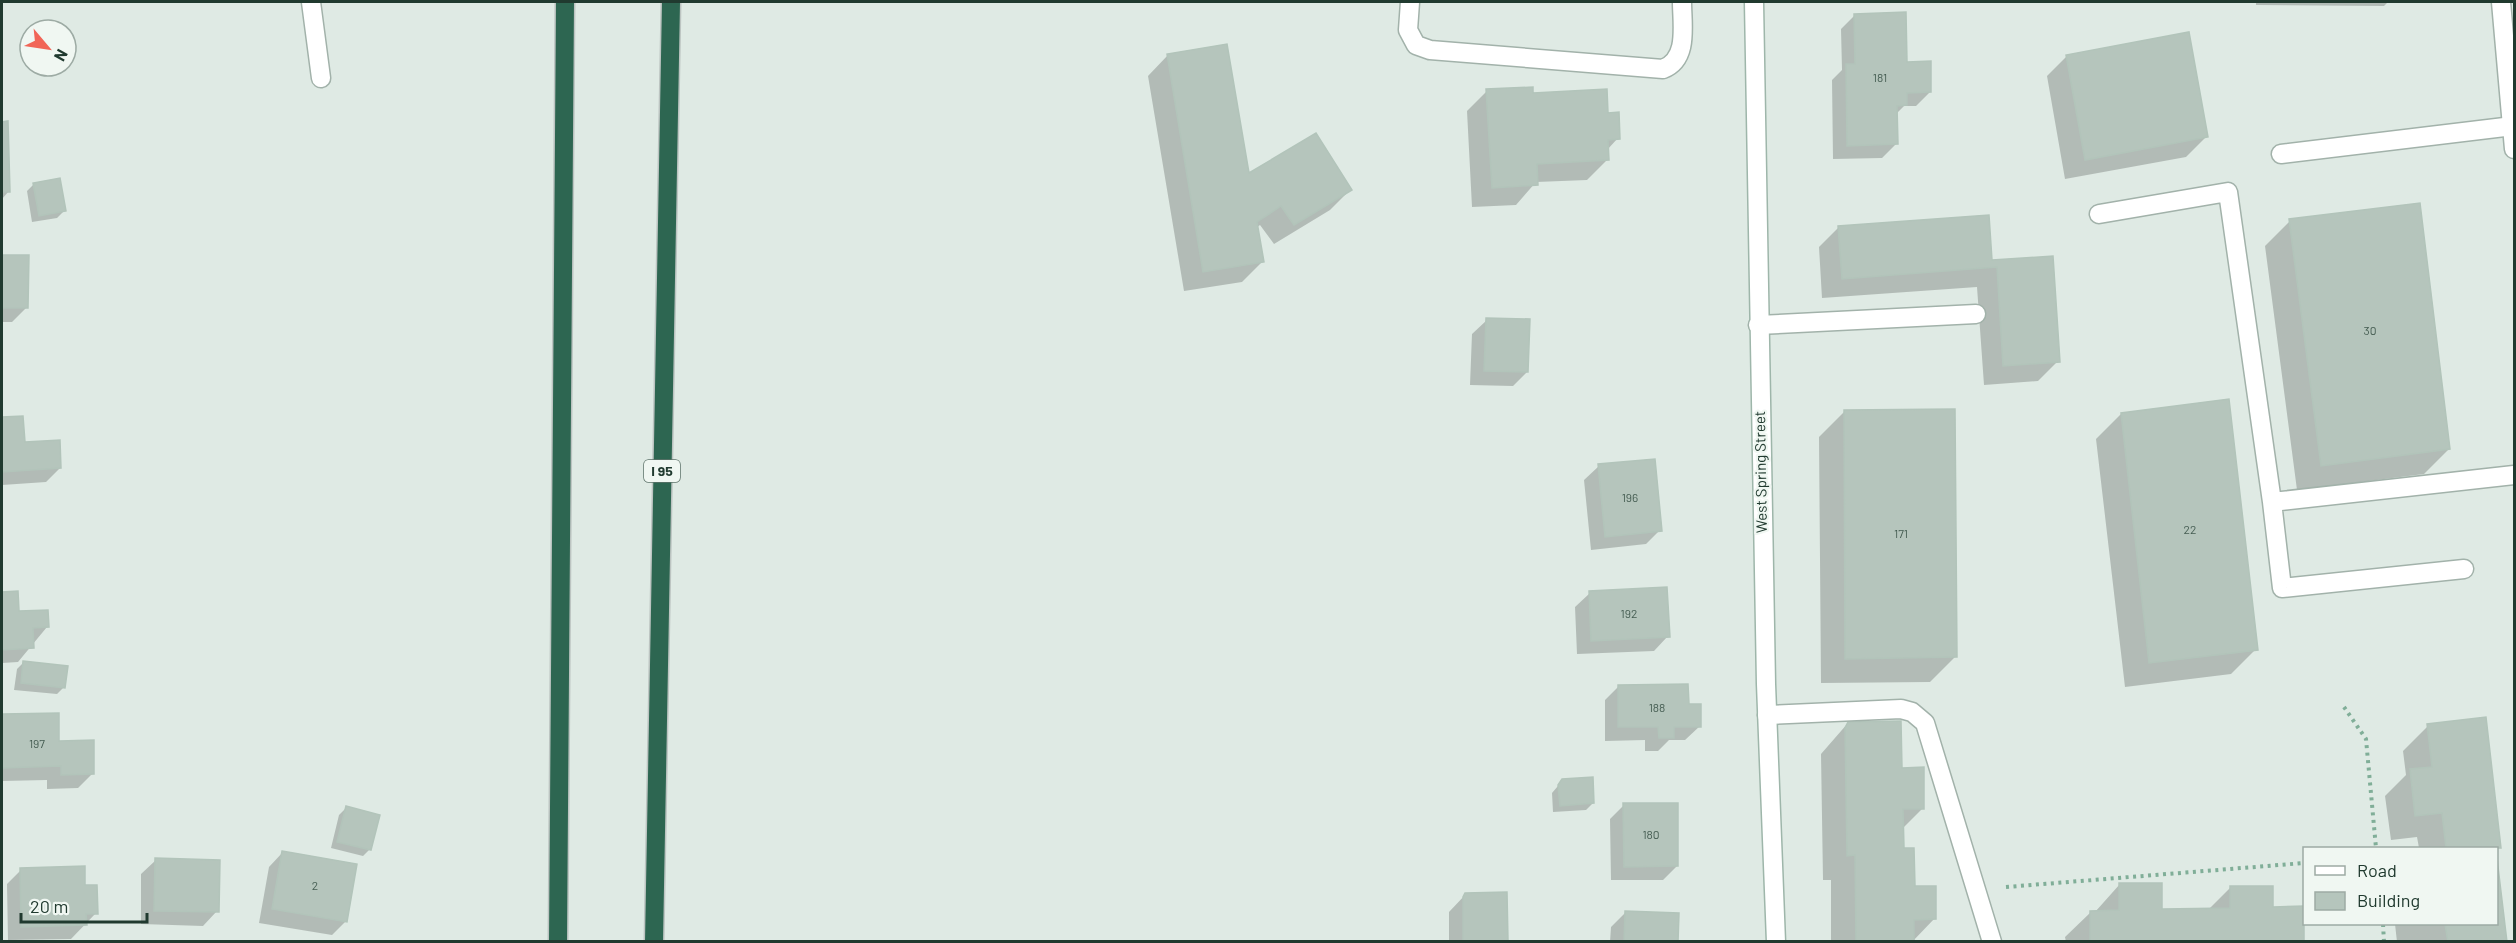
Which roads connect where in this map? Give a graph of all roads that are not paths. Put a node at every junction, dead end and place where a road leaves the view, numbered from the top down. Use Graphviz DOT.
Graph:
graph roads {
  1 [pos="311,2"];
  2 [pos="565,2"];
  3 [pos="671,2"];
  4 [pos="1410,2"];
  5 [pos="1682,2"];
  6 [pos="1754,2"];
  7 [pos="2501,2"];
  8 [pos="321,78"];
  9 [pos="2513,126"];
  10 [pos="2514,149"];
  11 [pos="2281,154"];
  12 [pos="2099,214"];
  13 [pos="1976,314"];
  14 [pos="1758,325"];
  15 [pos="2514,475"];
  16 [pos="2272,502"];
  17 [pos="2464,569"];
  18 [pos="1767,715"];
  19 [pos="558,942"];
  20 [pos="654,942"];
  21 [pos="1776,942"];
  22 [pos="1992,942"];
  1 -- 8 [label="main road"];
  2 -- 19 [label="highway"];
  3 -- 20 [label="highway, I 95"];
  4 -- 5 [label="main road"];
  6 -- 14 [label="main road, West Spring Street"];
  7 -- 9 [label="main road"];
  9 -- 10 [label="main road"];
  9 -- 11 [label="main road"];
  12 -- 16 [label="main road"];
  13 -- 14 [label="main road"];
  14 -- 18 [label="main road, West Spring Street"];
  15 -- 16 [label="main road"];
  16 -- 17 [label="main road"];
  18 -- 21 [label="main road, West Spring Street"];
  18 -- 22 [label="main road"];
}
